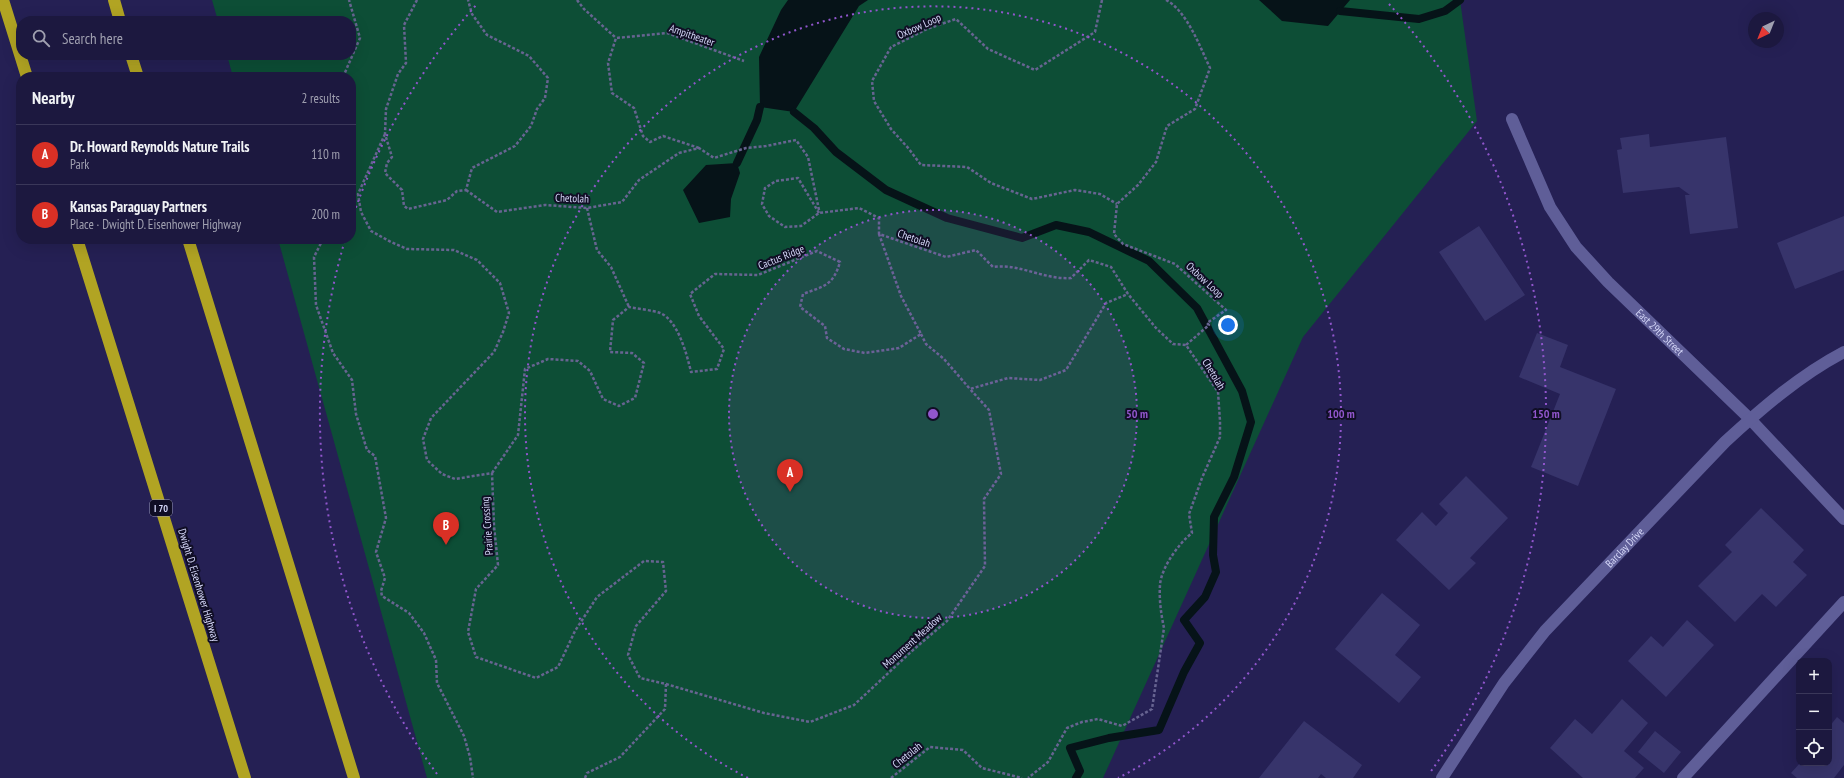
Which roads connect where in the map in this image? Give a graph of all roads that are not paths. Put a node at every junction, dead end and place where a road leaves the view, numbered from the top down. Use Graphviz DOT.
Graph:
graph roads {
  1 [pos="3,0"];
  2 [pos="114,0"];
  3 [pos="119,16"];
  4 [pos="16,42"];
  5 [pos="22,60"];
  6 [pos="133,60"];
  7 [pos="25,72"];
  8 [pos="136,72"];
  9 [pos="1512,119"];
  10 [pos="79,244"];
  11 [pos="190,244"];
  12 [pos="1844,352"];
  13 [pos="1750,419"];
  14 [pos="1844,520"];
  15 [pos="1844,602"];
  16 [pos="245,778"];
  17 [pos="354,778"];
  18 [pos="1442,778"];
  19 [pos="1683,778"];
  1 -- 4 [label="highway"];
  2 -- 3 [label="highway"];
  5 -- 7 [label="highway"];
  6 -- 8 [label="highway"];
  9 -- 13 [label="street, East 29th Street"];
  10 -- 16 [label="highway, Dwight D. Eisenhower Highway / I 70"];
  11 -- 17 [label="highway"];
  12 -- 13 [label="street, Barclay Drive"];
  13 -- 14 [label="street, East 29th Street"];
  13 -- 18 [label="street, Barclay Drive"];
  15 -- 19 [label="street"];
}
